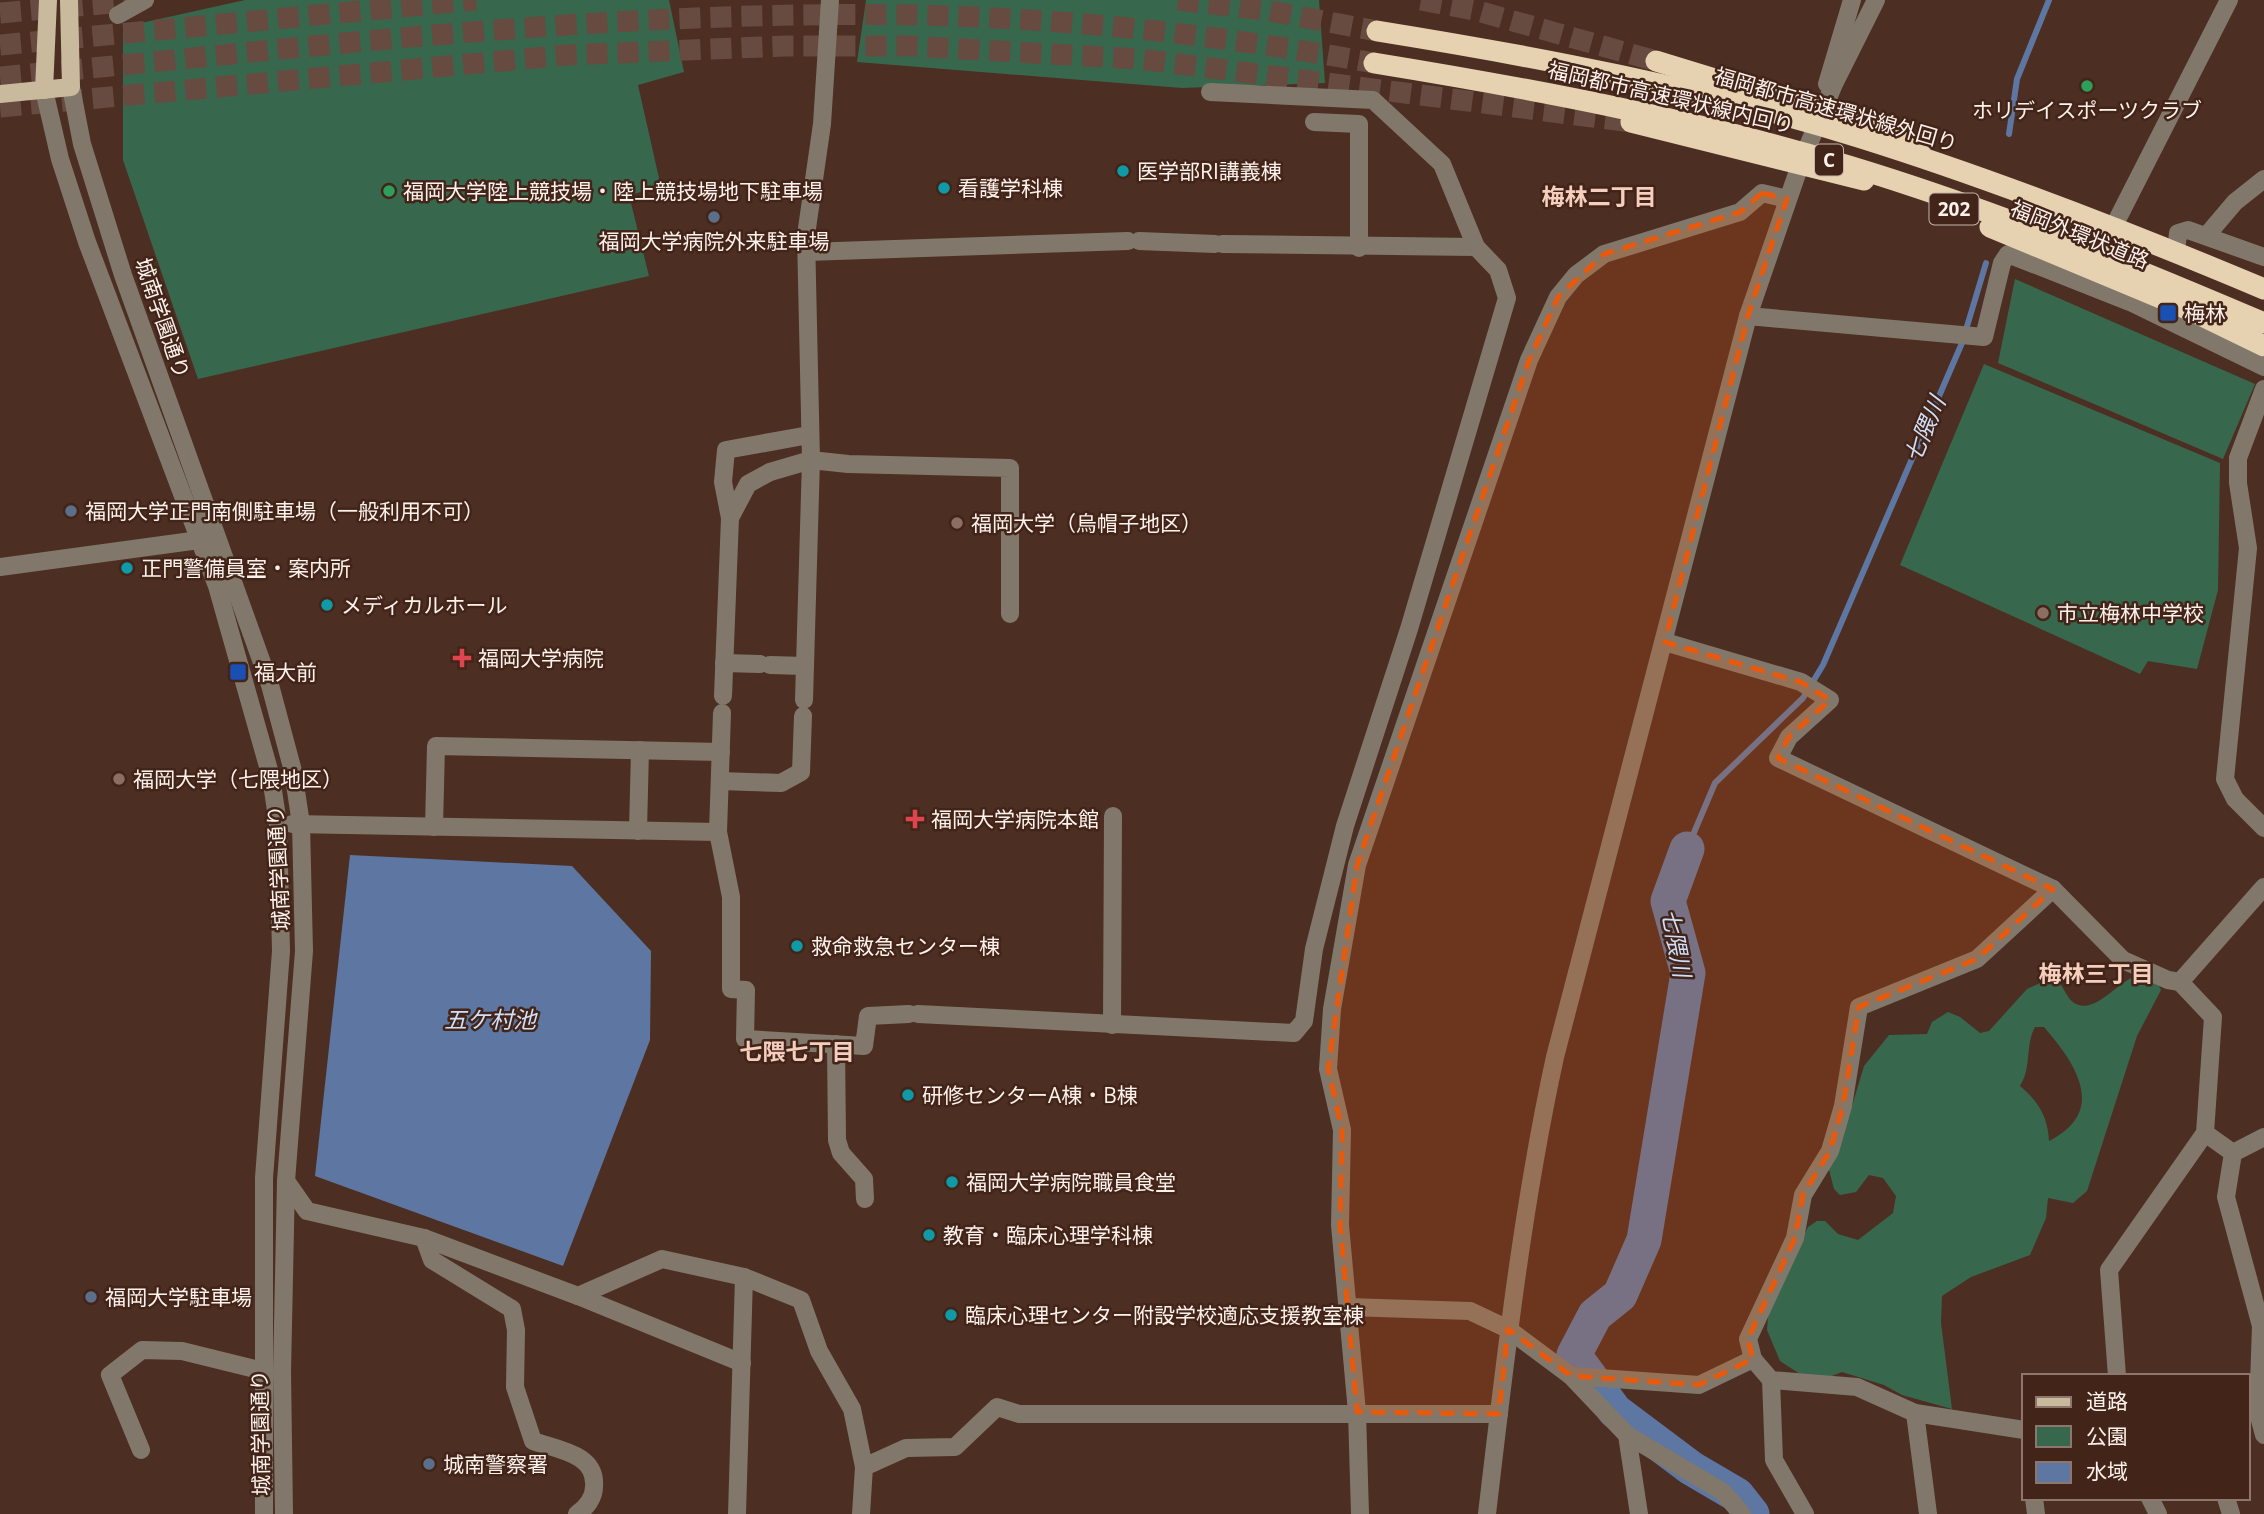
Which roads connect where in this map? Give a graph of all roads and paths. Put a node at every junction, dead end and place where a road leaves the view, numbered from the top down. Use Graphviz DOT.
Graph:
graph roads {
  1 [pos="48,0"];
  2 [pos="69,0"];
  3 [pos="145,0"];
  4 [pos="830,0"];
  5 [pos="1852,0"];
  6 [pos="1876,0"];
  7 [pos="2230,0"];
  8 [pos="118,15"];
  9 [pos="1377,31"];
  10 [pos="1656,61"];
  11 [pos="1374,63"];
  12 [pos="71,87"];
  13 [pos="44,90"];
  14 [pos="1210,92"];
  15 [pos="0,94"];
  16 [pos="1822,112"];
  17 [pos="1314,122"];
  18 [pos="1632,122"];
  19 [pos="1800,164"];
  20 [pos="1850,166"];
  21 [pos="2264,179"];
  22 [pos="1787,199"];
  23 [pos="2118,218"];
  24 [pos="2207,235"];
  25 [pos="2177,243"];
  26 [pos="1476,247"];
  27 [pos="1359,248"];
  28 [pos="807,252"];
  29 [pos="2264,257"];
  30 [pos="2264,281"];
  31 [pos="2264,289"];
  32 [pos="1748,316"];
  33 [pos="2264,323"];
  34 [pos="2264,334"];
  35 [pos="2264,346"];
  36 [pos="2264,368"];
  37 [pos="2264,389"];
  38 [pos="809,435"];
  39 [pos="811,460"];
  40 [pos="730,518"];
  41 [pos="200,540"];
  42 [pos="0,567"];
  43 [pos="1010,614"];
  44 [pos="1665,642"];
  45 [pos="724,663"];
  46 [pos="805,666"];
  47 [pos="640,750"];
  48 [pos="721,752"];
  49 [pos="720,781"];
  50 [pos="1113,816"];
  51 [pos="278,824"];
  52 [pos="301,824"];
  53 [pos="434,827"];
  54 [pos="2264,828"];
  55 [pos="638,831"];
  56 [pos="718,832"];
  57 [pos="2264,887"];
  58 [pos="2053,889"];
  59 [pos="2180,982"];
  60 [pos="1112,1025"];
  61 [pos="836,1044"];
  62 [pos="2205,1133"];
  63 [pos="2264,1137"];
  64 [pos="2233,1153"];
  65 [pos="286,1181"];
  66 [pos="865,1199"];
  67 [pos="424,1238"];
  68 [pos="744,1277"];
  69 [pos="578,1296"];
  70 [pos="1349,1307"];
  71 [pos="1508,1329"];
  72 [pos="1753,1359"];
  73 [pos="741,1363"];
  74 [pos="263,1371"];
  75 [pos="2117,1374"];
  76 [pos="1571,1376"];
  77 [pos="1770,1380"];
  78 [pos="1357,1412"];
  79 [pos="1915,1413"];
  80 [pos="1499,1414"];
  81 [pos="1627,1435"];
  82 [pos="2022,1435"];
  83 [pos="2264,1435"];
  84 [pos="141,1450"];
  85 [pos="864,1467"];
  86 [pos="264,1514"];
  87 [pos="284,1514"];
  88 [pos="577,1514"];
  89 [pos="737,1514"];
  90 [pos="861,1514"];
  91 [pos="1360,1514"];
  92 [pos="1487,1514"];
  93 [pos="1639,1514"];
  94 [pos="1742,1514"];
  95 [pos="1805,1514"];
  96 [pos="1928,1514"];
  1 -- 13 [label="main road"];
  2 -- 12 [label="main road"];
  3 -- 8 [label="street"];
  4 -- 28 [label="street"];
  5 -- 16 [label="street"];
  6 -- 16 [label="street"];
  7 -- 23 [label="street"];
  9 -- 31 [label="highway, 福岡都市高速環状線外回り / C, bridge"];
  10 -- 16 [label="highway, 福岡外環状道路 / 202"];
  11 -- 20 [label="highway, 福岡都市高速環状線内回り / C, bridge"];
  12 -- 13 [label="main road"];
  12 -- 52 [label="street, 城南学園通り"];
  13 -- 15 [label="main road"];
  13 -- 41 [label="street, 城南学園通り"];
  14 -- 26 [label="street"];
  16 -- 19 [label="street"];
  16 -- 23 [label="highway, 福岡外環状道路 / 202"];
  17 -- 27 [label="street"];
  18 -- 19 [label="highway, 福岡外環状道路 / 202"];
  19 -- 22 [label="street"];
  19 -- 34 [label="highway, 福岡外環状道路 / 202"];
  20 -- 33 [label="highway, 福岡都市高速環状線内回り / C, bridge"];
  20 -- 35 [label="highway, bridge"];
  21 -- 24 [label="street"];
  22 -- 32 [label="street"];
  22 -- 70 [label="street"];
  23 -- 25 [label="highway, 福岡外環状道路 / 202"];
  24 -- 25 [label="street"];
  24 -- 29 [label="street"];
  25 -- 30 [label="highway, 福岡外環状道路 / 202"];
  26 -- 27 [label="street"];
  26 -- 60 [label="street"];
  27 -- 28 [label="street"];
  28 -- 38 [label="street"];
  32 -- 36 [label="street"];
  32 -- 44 [label="street"];
  37 -- 54 [label="street"];
  38 -- 39 [label="street"];
  38 -- 40 [label="street"];
  39 -- 40 [label="street"];
  39 -- 43 [label="street"];
  39 -- 46 [label="street"];
  40 -- 45 [label="street"];
  41 -- 42 [label="street"];
  41 -- 51 [label="street, 城南学園通り"];
  44 -- 58 [label="street"];
  44 -- 71 [label="street"];
  45 -- 46 [label="street"];
  45 -- 48 [label="street"];
  46 -- 49 [label="street"];
  47 -- 48 [label="street"];
  47 -- 53 [label="street"];
  47 -- 55 [label="street"];
  48 -- 49 [label="street"];
  49 -- 56 [label="street"];
  50 -- 60 [label="street"];
  51 -- 52 [label="street"];
  51 -- 74 [label="street, 城南学園通り"];
  52 -- 53 [label="street"];
  52 -- 65 [label="street, 城南学園通り"];
  53 -- 55 [label="street"];
  55 -- 56 [label="street"];
  56 -- 61 [label="street"];
  57 -- 59 [label="street"];
  58 -- 59 [label="street"];
  58 -- 72 [label="street"];
  59 -- 62 [label="street"];
  60 -- 61 [label="street"];
  61 -- 66 [label="street"];
  62 -- 64 [label="street"];
  62 -- 75 [label="street"];
  63 -- 64 [label="street"];
  64 -- 83 [label="street"];
  65 -- 67 [label="street"];
  65 -- 87 [label="street, 城南学園通り"];
  67 -- 69 [label="street"];
  67 -- 88 [label="street"];
  68 -- 69 [label="street"];
  68 -- 73 [label="street"];
  68 -- 85 [label="street"];
  69 -- 73 [label="street"];
  70 -- 71 [label="street"];
  70 -- 78 [label="street"];
  71 -- 76 [label="street"];
  71 -- 80 [label="street"];
  72 -- 76 [label="street"];
  72 -- 77 [label="street"];
  73 -- 89 [label="street"];
  74 -- 84 [label="street"];
  74 -- 86 [label="street, 城南学園通り"];
  76 -- 81 [label="street"];
  77 -- 79 [label="street"];
  77 -- 95 [label="street"];
  78 -- 80 [label="street"];
  78 -- 85 [label="street"];
  78 -- 91 [label="street"];
  79 -- 82 [label="street"];
  79 -- 96 [label="street"];
  80 -- 92 [label="street"];
  81 -- 93 [label="street"];
  81 -- 94 [label="street"];
  85 -- 90 [label="street"];
}
